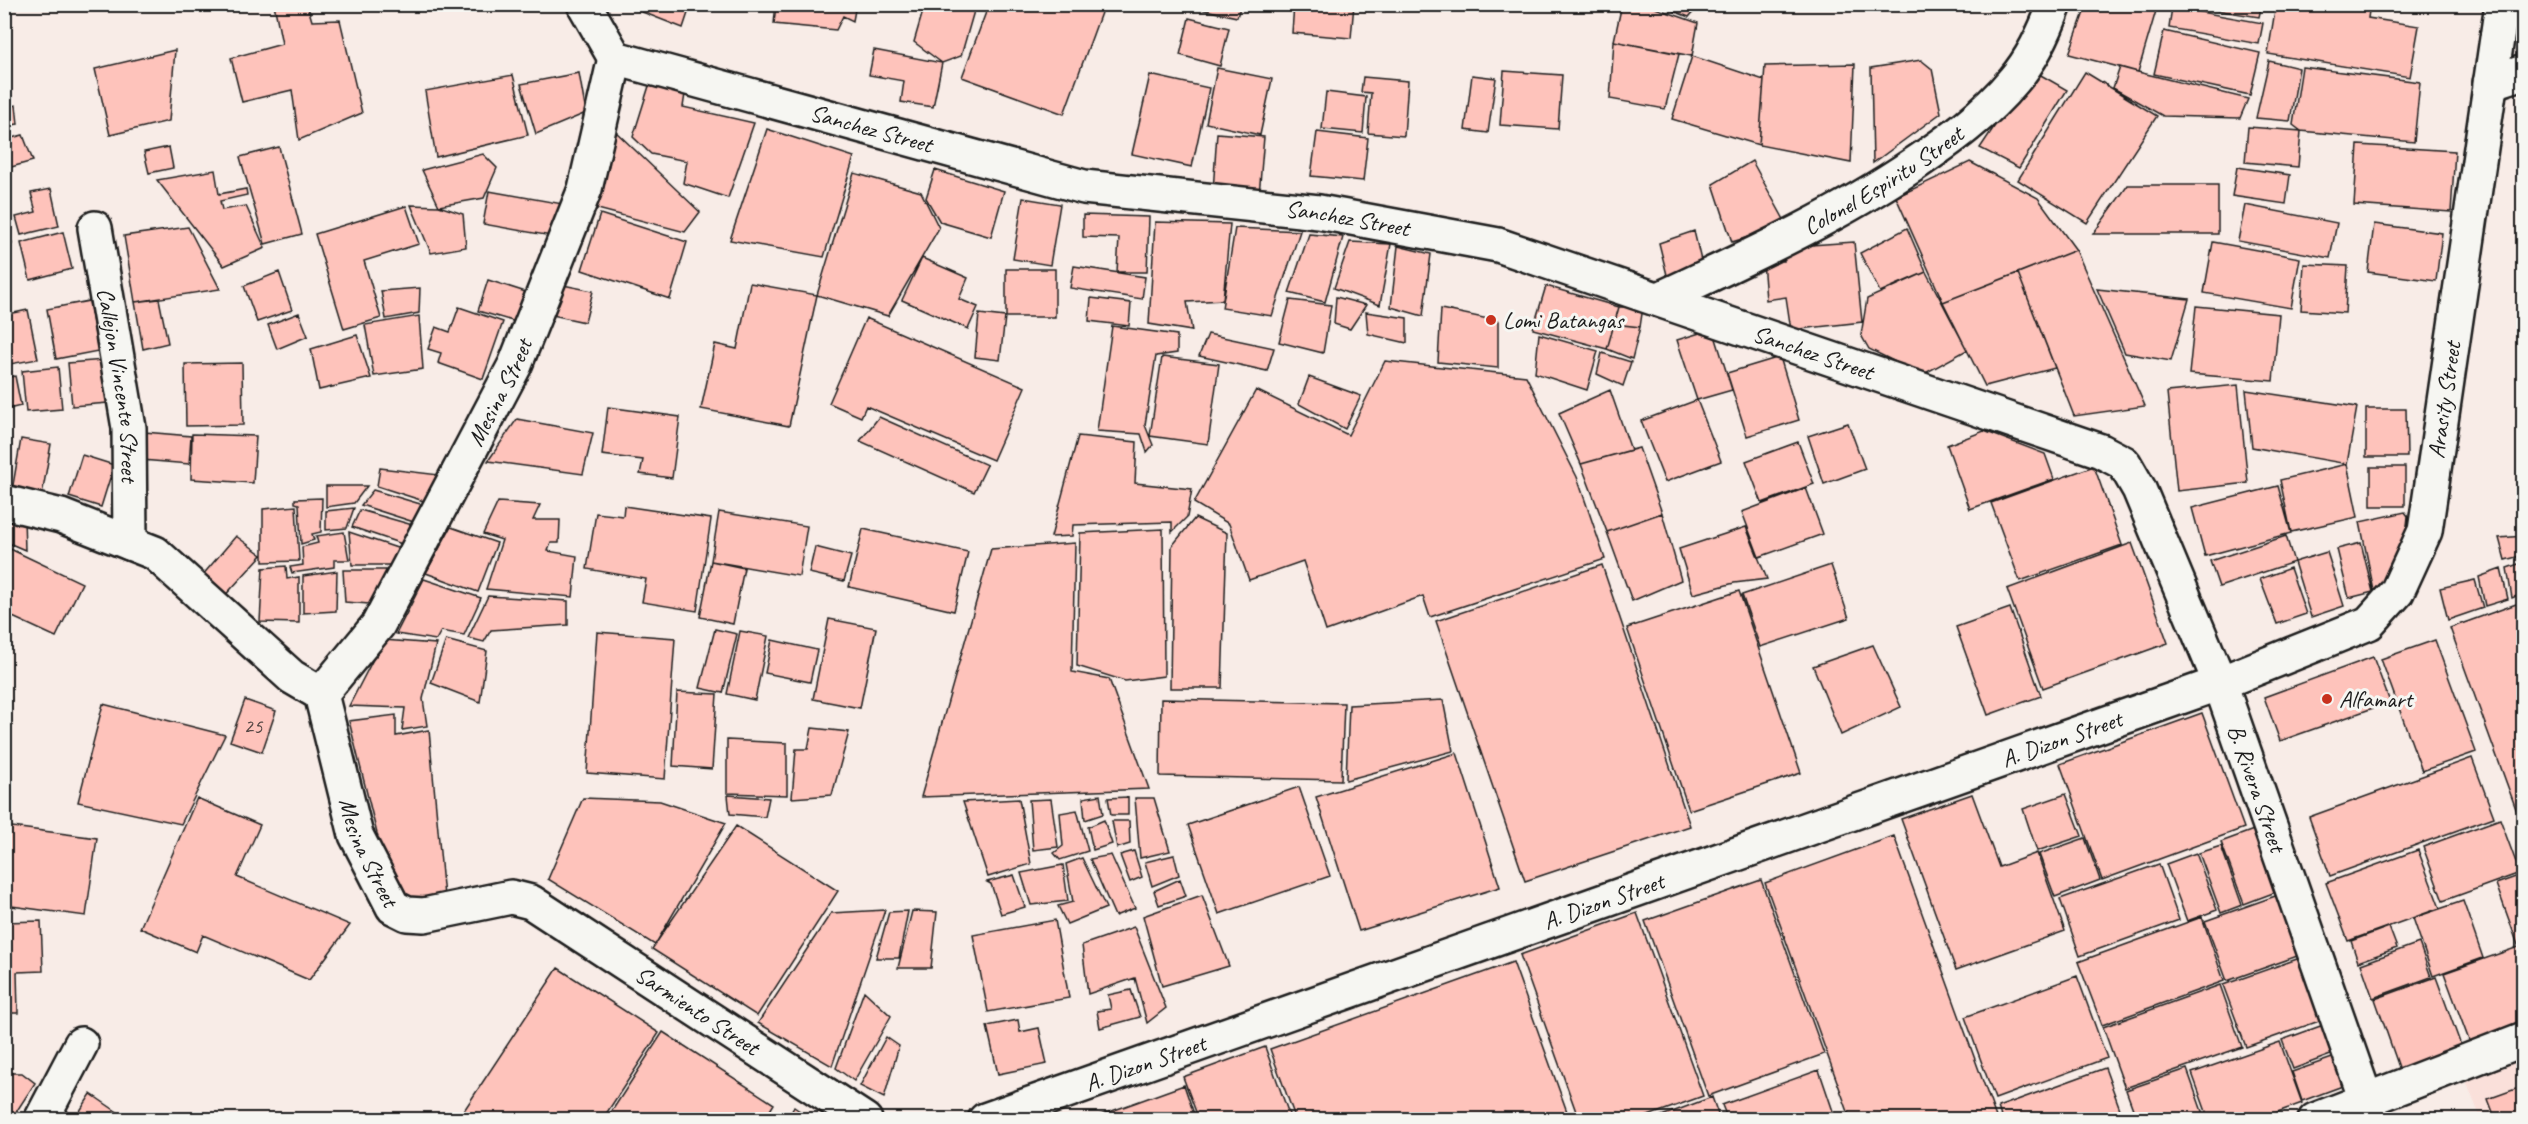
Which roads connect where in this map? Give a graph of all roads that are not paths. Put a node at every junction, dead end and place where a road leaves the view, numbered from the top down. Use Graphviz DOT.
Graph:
graph roads {
  1 [pos="584,4"];
  2 [pos="2055,4"];
  3 [pos="2502,4"];
  4 [pos="615,58"];
  5 [pos="2523,72"];
  6 [pos="2490,83"];
  7 [pos="95,228"];
  8 [pos="1659,299"];
  9 [pos="2124,463"];
  10 [pos="4,502"];
  11 [pos="130,543"];
  12 [pos="2220,683"];
  13 [pos="321,694"];
  14 [pos="531,902"];
  15 [pos="2523,1039"];
  16 [pos="81,1044"];
  17 [pos="2370,1111"];
  18 [pos="41,1119"];
  19 [pos="865,1119"];
  20 [pos="985,1119"];
  21 [pos="2315,1119"];
  1 -- 4 [label="street"];
  2 -- 8 [label="street, Colonel Espiritu Street"];
  3 -- 6 [label="street, Arasity Street"];
  4 -- 8 [label="street, Sanchez Street"];
  4 -- 13 [label="street, Mesina Street"];
  5 -- 6 [label="street"];
  6 -- 12 [label="street, Arasity Street"];
  7 -- 11 [label="street, Callejon Vincente Street"];
  8 -- 9 [label="street, Sanchez Street"];
  9 -- 12 [label="street, B. Rivera Street"];
  10 -- 11 [label="street"];
  11 -- 13 [label="street"];
  12 -- 17 [label="street, B. Rivera Street"];
  12 -- 20 [label="street, A. Dizon Street"];
  13 -- 14 [label="street, Mesina Street"];
  14 -- 19 [label="street, Sarmiento Street"];
  15 -- 17 [label="street"];
  16 -- 18 [label="street"];
  17 -- 21 [label="street"];
}
